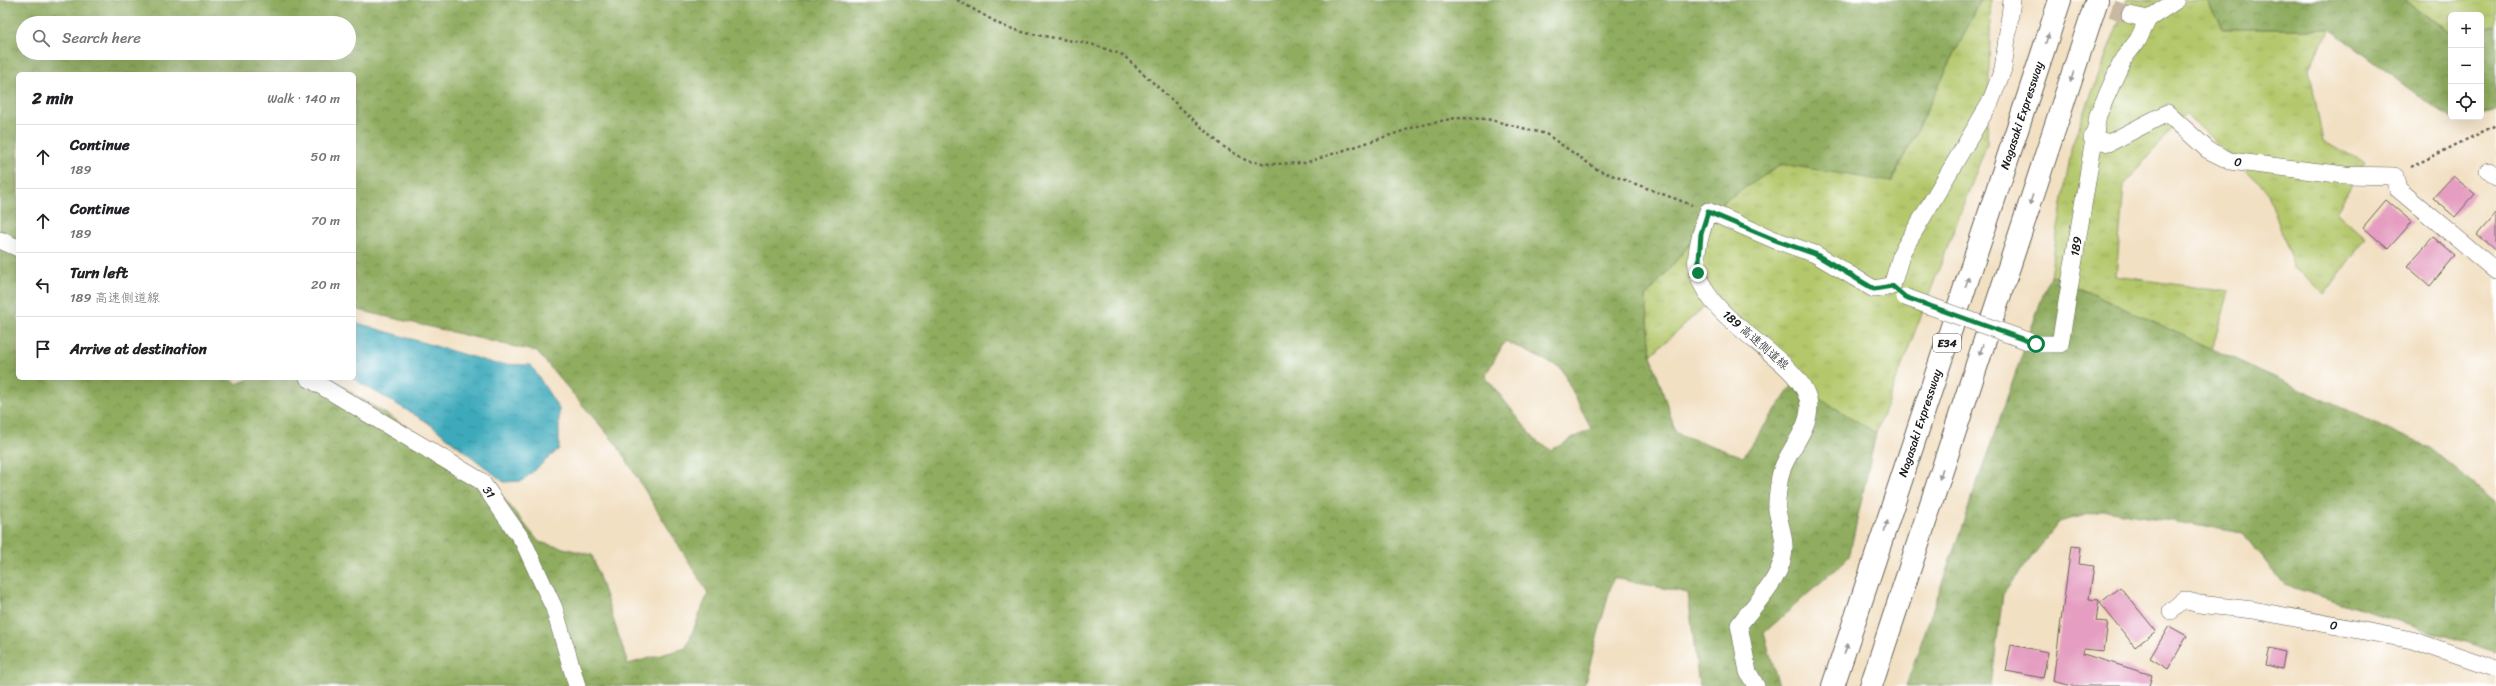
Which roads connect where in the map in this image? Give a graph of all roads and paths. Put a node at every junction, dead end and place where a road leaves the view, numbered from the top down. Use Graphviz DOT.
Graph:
graph roads {
  1 [pos="957,0"];
  2 [pos="2012,0"];
  3 [pos="2060,0"];
  4 [pos="2097,0"];
  5 [pos="2177,0"];
  6 [pos="2130,15"];
  7 [pos="2148,19"];
  8 [pos="2496,125"];
  9 [pos="2092,138"];
  10 [pos="2396,182"];
  11 [pos="1708,212"];
  12 [pos="0,240"];
  13 [pos="16,247"];
  14 [pos="2496,271"];
  15 [pos="1892,286"];
  16 [pos="311,380"];
  17 [pos="2171,611"];
  18 [pos="2496,669"];
  19 [pos="577,686"];
  20 [pos="1756,686"];
  21 [pos="1833,686"];
  22 [pos="1871,686"];
  1 -- 11 [label="path"];
  2 -- 15 [label="street"];
  21 -- 3 [label="highway, Nagasaki Expressway / E34, one-way"];
  4 -- 22 [label="highway, one-way"];
  5 -- 7 [label="street"];
  6 -- 7 [label="street"];
  7 -- 9 [label="street, 189"];
  8 -- 10 [label="path"];
  9 -- 10 [label="street, 0"];
  9 -- 15 [label="street, 189, bridge"];
  10 -- 14 [label="street"];
  11 -- 15 [label="street"];
  11 -- 20 [label="street, 189 高速側道線"];
  12 -- 13 [label="street"];
  16 -- 19 [label="street, 31"];
  17 -- 18 [label="street, 0"];
}
